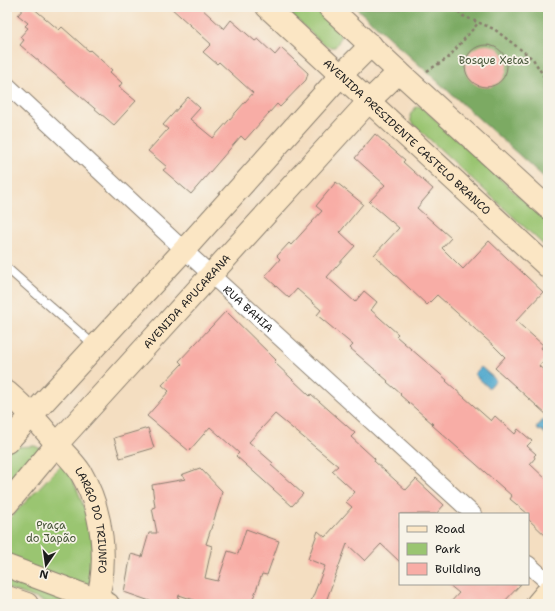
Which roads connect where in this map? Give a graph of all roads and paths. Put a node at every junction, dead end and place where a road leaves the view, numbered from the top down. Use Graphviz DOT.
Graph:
graph roads {
  1 [pos="268,7"];
  2 [pos="329,7"];
  3 [pos="454,7"];
  4 [pos="479,22"];
  5 [pos="371,45"];
  6 [pos="341,75"];
  7 [pos="404,77"];
  8 [pos="548,83"];
  9 [pos="7,85"];
  10 [pos="369,102"];
  11 [pos="548,208"];
  12 [pos="184,250"];
  13 [pos="548,267"];
  14 [pos="7,268"];
  15 [pos="212,274"];
  16 [pos="95,347"];
  17 [pos="7,392"];
  18 [pos="32,415"];
  19 [pos="8,440"];
  20 [pos="56,444"];
  21 [pos="7,504"];
  22 [pos="473,513"];
  23 [pos="529,565"];
  24 [pos="7,566"];
  25 [pos="548,582"];
  26 [pos="548,591"];
  27 [pos="7,597"];
  28 [pos="101,603"];
  29 [pos="26,604"];
  30 [pos="537,604"];
  1 -- 6 [label="street, AVENIDA PRESIDENTE CASTELO BRANCO"];
  2 -- 5 [label="street"];
  3 -- 4 [label="path"];
  4 -- 7 [label="path"];
  4 -- 8 [label="path"];
  5 -- 6 [label="street"];
  5 -- 7 [label="street"];
  6 -- 10 [label="street, AVENIDA PRESIDENTE CASTELO BRANCO"];
  6 -- 12 [label="street"];
  7 -- 10 [label="street, AVENIDA APUCARANA"];
  7 -- 11 [label="street"];
  9 -- 12 [label="street, RUA BAHIA"];
  10 -- 13 [label="street, AVENIDA PRESIDENTE CASTELO BRANCO"];
  10 -- 15 [label="street, AVENIDA APUCARANA"];
  12 -- 15 [label="street, RUA BAHIA"];
  12 -- 16 [label="street"];
  14 -- 16 [label="lane"];
  15 -- 20 [label="street, AVENIDA APUCARANA"];
  15 -- 22 [label="street, RUA BAHIA"];
  16 -- 18 [label="street"];
  17 -- 18 [label="street, LARGO DO TRIUNFO"];
  18 -- 19 [label="street"];
  18 -- 20 [label="street, LARGO DO TRIUNFO"];
  19 -- 20 [label="street"];
  20 -- 21 [label="street, AVENIDA APUCARANA"];
  20 -- 28 [label="street, LARGO DO TRIUNFO"];
  23 -- 25 [label="street"];
  24 -- 28 [label="street"];
  26 -- 30 [label="street"];
  27 -- 29 [label="street"];
}
